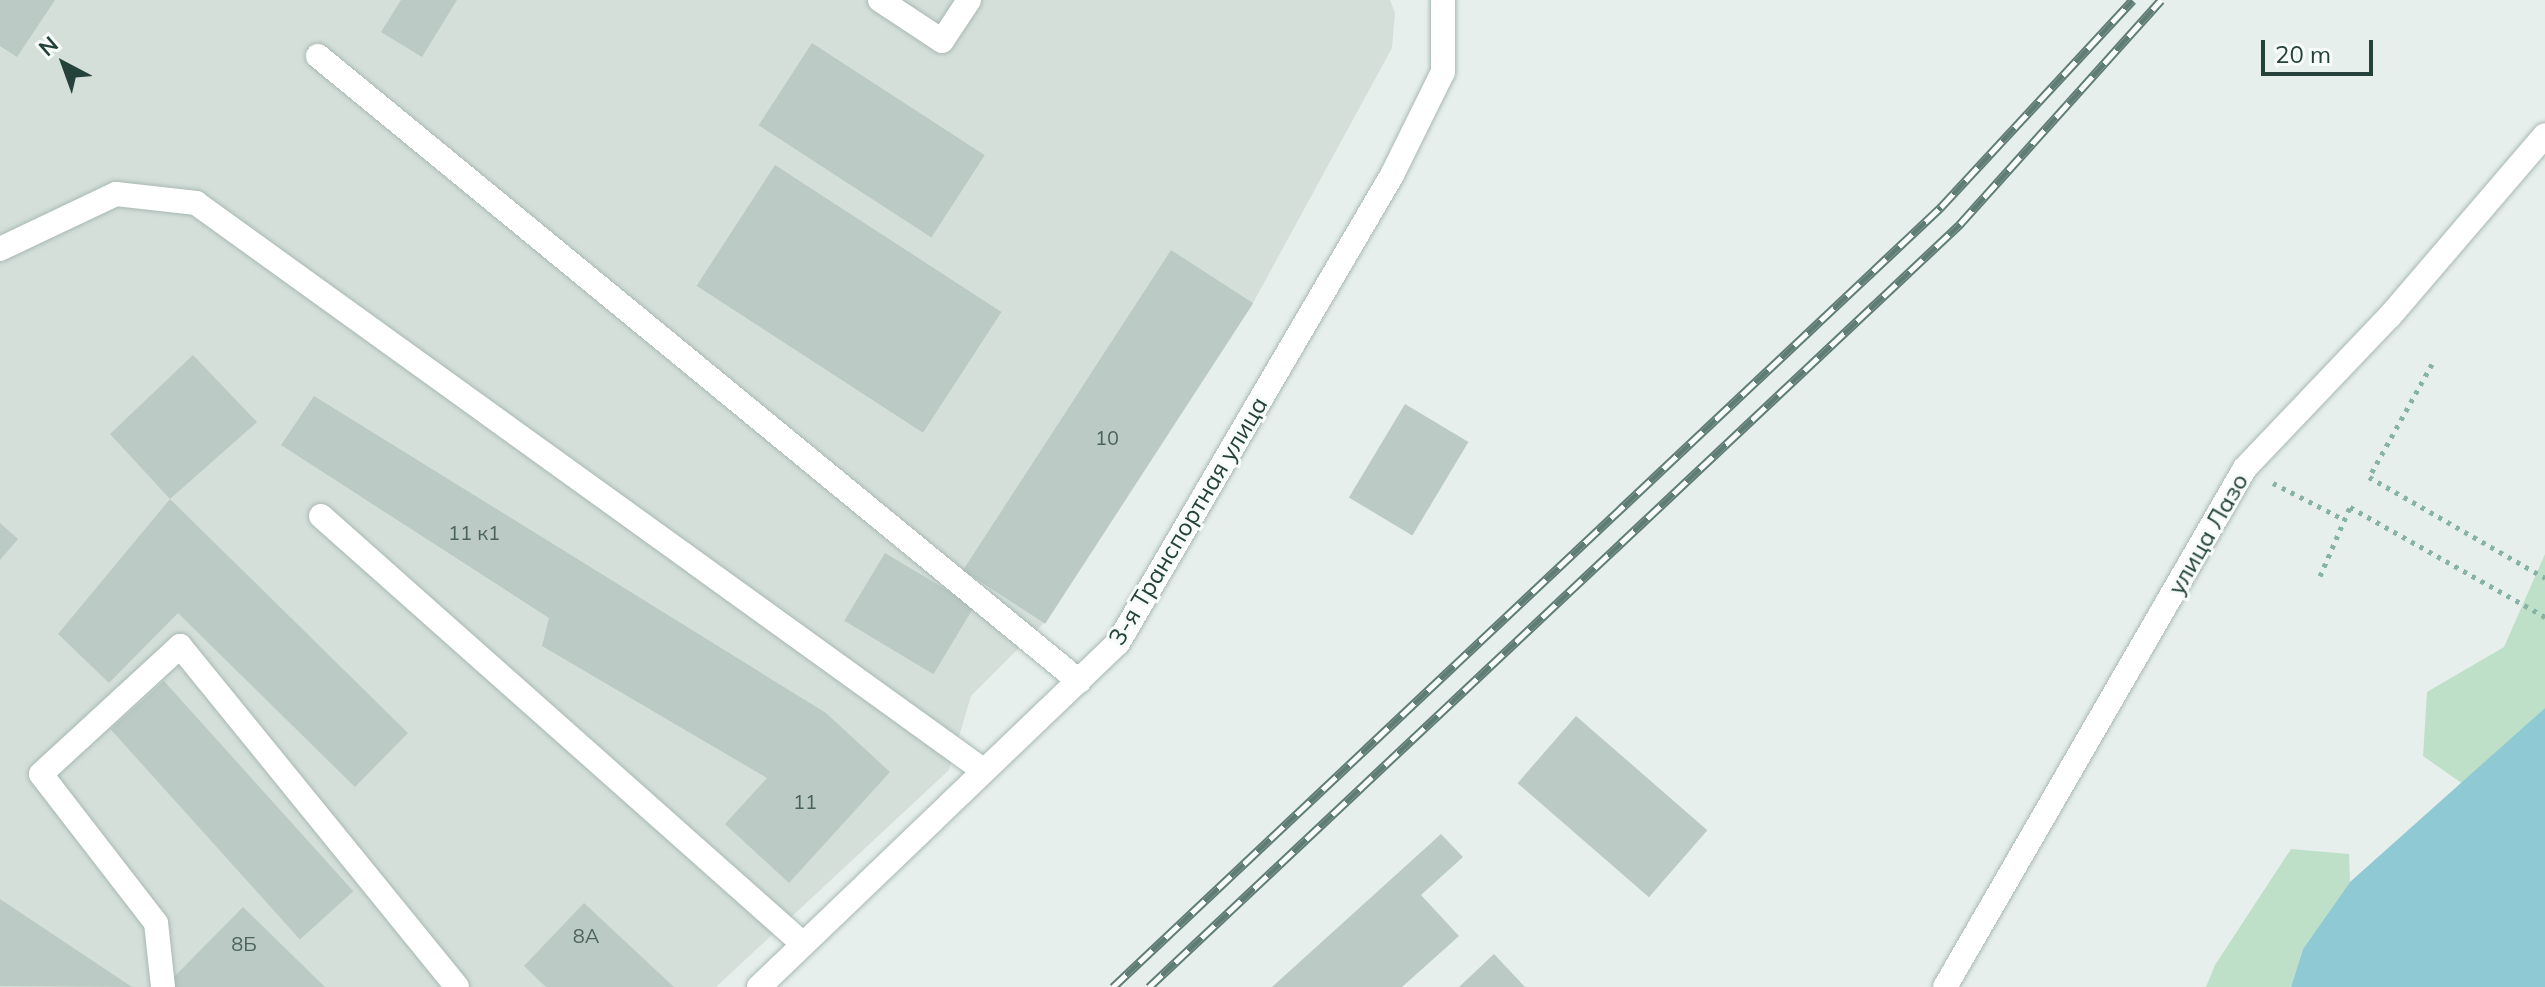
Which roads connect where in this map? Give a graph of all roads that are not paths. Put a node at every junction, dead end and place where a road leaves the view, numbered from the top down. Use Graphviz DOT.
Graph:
graph roads {
  1 [pos="880,0"];
  2 [pos="969,0"];
  3 [pos="1443,0"];
  4 [pos="318,56"];
  5 [pos="2545,135"];
  6 [pos="0,249"];
  7 [pos="321,516"];
  8 [pos="1079,681"];
  9 [pos="984,771"];
  10 [pos="803,944"];
  11 [pos="163,987"];
  12 [pos="457,987"];
  13 [pos="759,987"];
  14 [pos="1945,987"];
  1 -- 2 [label="street"];
  3 -- 8 [label="street, 3-я Транспортная улица"];
  4 -- 8 [label="street"];
  5 -- 14 [label="street, улица Лазо"];
  6 -- 9 [label="street"];
  7 -- 10 [label="street"];
  8 -- 9 [label="street, 3-я Транспортная улица"];
  9 -- 10 [label="street, 3-я Транспортная улица"];
  10 -- 13 [label="street, 3-я Транспортная улица"];
  11 -- 12 [label="street"];
}
